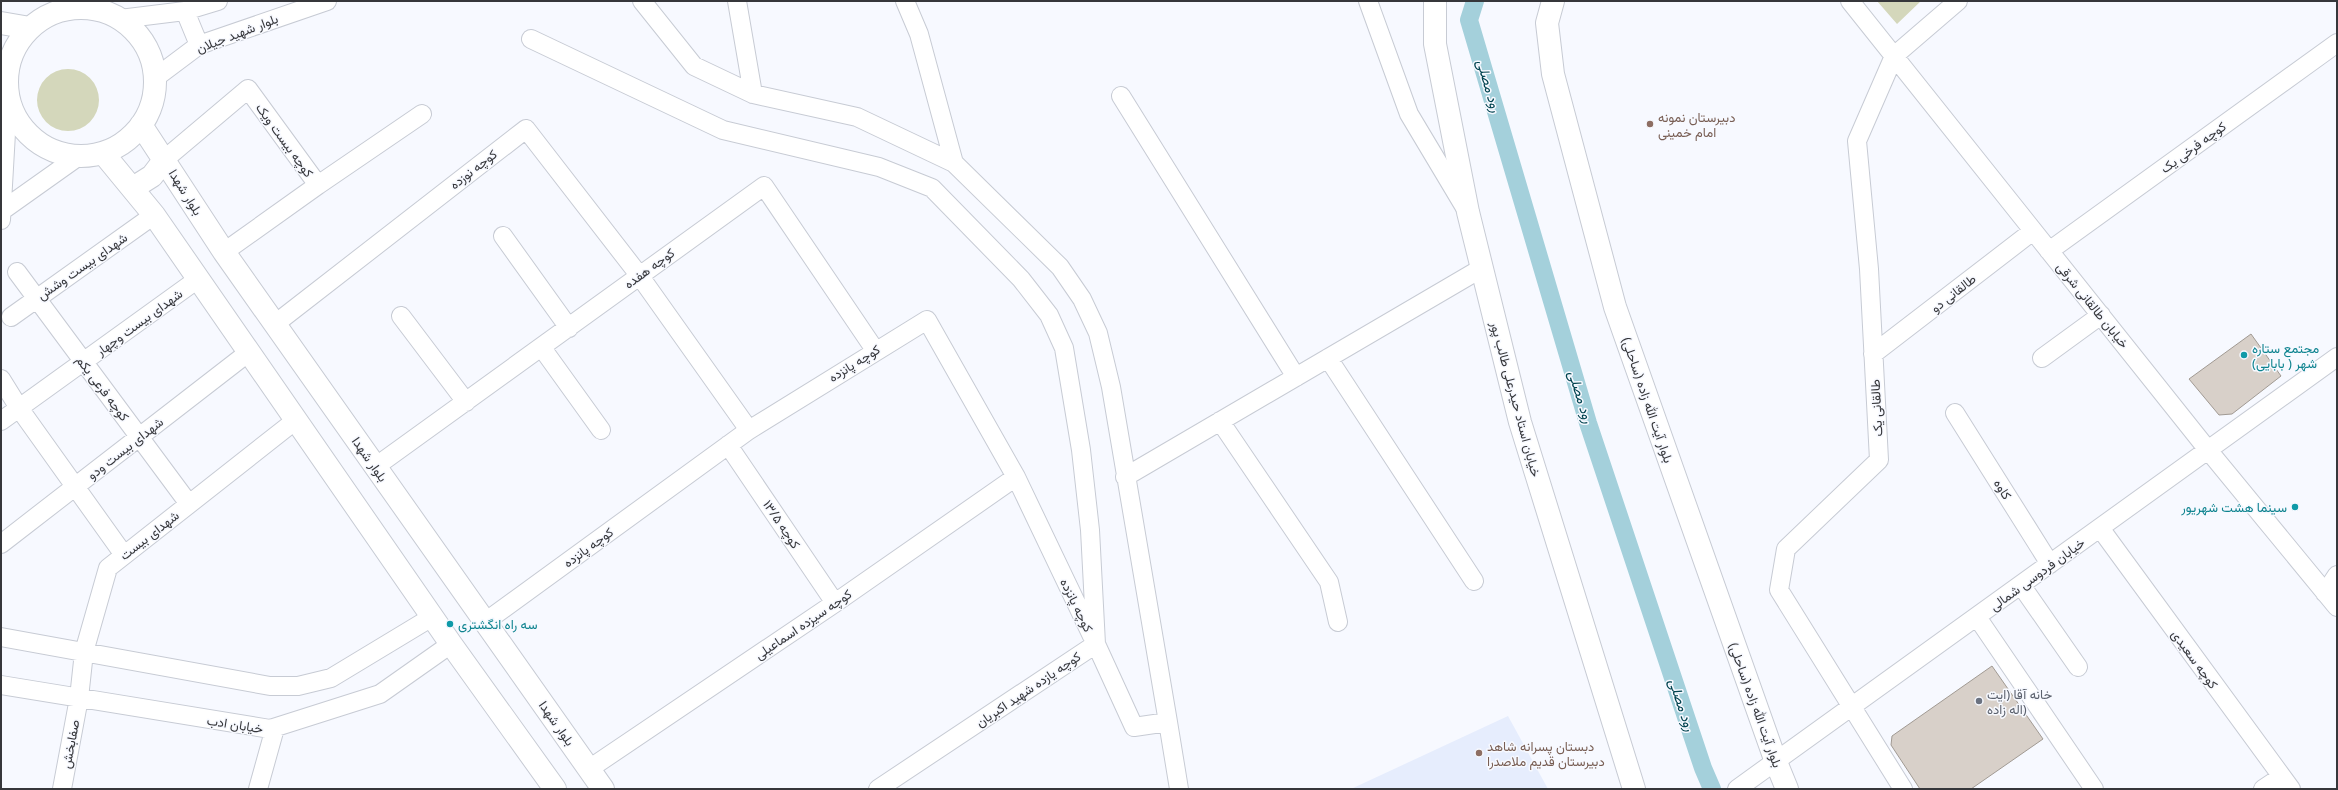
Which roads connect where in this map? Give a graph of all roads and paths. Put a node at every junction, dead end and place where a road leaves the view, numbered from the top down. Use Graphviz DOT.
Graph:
graph roads {
  1 [pos="218,1"];
  2 [pos="327,1"];
  3 [pos="642,1"];
  4 [pos="737,1"];
  5 [pos="905,1"];
  6 [pos="1368,1"];
  7 [pos="1435,1"];
  8 [pos="1553,1"];
  9 [pos="1850,1"];
  10 [pos="1958,1"];
  11 [pos="185,11"];
  12 [pos="120,19"];
  13 [pos="1,23"];
  14 [pos="30,28"];
  15 [pos="531,38"];
  16 [pos="2337,43"];
  17 [pos="199,45"];
  18 [pos="1894,56"];
  19 [pos="154,78"];
  20 [pos="5,87"];
  21 [pos="753,94"];
  22 [pos="1121,96"];
  23 [pos="422,114"];
  24 [pos="141,124"];
  25 [pos="103,153"];
  26 [pos="79,156"];
  27 [pos="165,159"];
  28 [pos="954,163"];
  29 [pos="318,185"];
  30 [pos="133,188"];
  31 [pos="1468,212"];
  32 [pos="2,215"];
  33 [pos="154,216"];
  34 [pos="2033,231"];
  35 [pos="502,236"];
  36 [pos="2049,250"];
  37 [pos="224,252"];
  38 [pos="1482,268"];
  39 [pos="17,272"];
  40 [pos="639,275"];
  41 [pos="198,279"];
  42 [pos="36,298"];
  43 [pos="2101,315"];
  44 [pos="401,316"];
  45 [pos="11,317"];
  46 [pos="275,324"];
  47 [pos="569,328"];
  48 [pos="542,348"];
  49 [pos="875,350"];
  50 [pos="249,352"];
  51 [pos="1873,354"];
  52 [pos="2337,357"];
  53 [pos="1328,358"];
  54 [pos="2042,358"];
  55 [pos="83,362"];
  56 [pos="1296,377"];
  57 [pos="1,379"];
  58 [pos="466,402"];
  59 [pos="19,408"];
  60 [pos="1955,413"];
  61 [pos="1,420"];
  62 [pos="296,420"];
  63 [pos="1220,421"];
  64 [pos="601,430"];
  65 [pos="749,430"];
  66 [pos="139,437"];
  67 [pos="728,445"];
  68 [pos="2208,450"];
  69 [pos="375,467"];
  70 [pos="1016,477"];
  71 [pos="1125,477"];
  72 [pos="76,486"];
  73 [pos="189,504"];
  74 [pos="2100,528"];
  75 [pos="1,544"];
  76 [pos="124,555"];
  77 [pos="2050,564"];
  78 [pos="2337,575"];
  79 [pos="1474,581"];
  80 [pos="2021,585"];
  81 [pos="2325,593"];
  82 [pos="835,603"];
  83 [pos="2337,607"];
  84 [pos="432,617"];
  85 [pos="1977,617"];
  86 [pos="486,622"];
  87 [pos="1338,622"];
  88 [pos="1,637"];
  89 [pos="451,644"];
  90 [pos="1096,644"];
  91 [pos="84,652"];
  92 [pos="2078,667"];
  93 [pos="1,685"];
  94 [pos="79,698"];
  95 [pos="1852,707"];
  96 [pos="1168,722"];
  97 [pos="275,728"];
  98 [pos="1776,762"];
  99 [pos="589,769"];
  100 [pos="2286,783"];
  101 [pos="1741,786"];
  102 [pos="62,789"];
  103 [pos="258,789"];
  104 [pos="555,789"];
  105 [pos="603,789"];
  106 [pos="878,789"];
  107 [pos="1180,789"];
  108 [pos="1634,789"];
  109 [pos="1787,789"];
  110 [pos="1903,789"];
  111 [pos="2094,789"];
  112 [pos="2263,789"];
  1 -- 11 [label="street"];
  2 -- 17 [label="street, بلوار شهید جیلان"];
  3 -- 21 [label="street"];
  4 -- 21 [label="street"];
  5 -- 28 [label="street"];
  6 -- 31 [label="street"];
  7 -- 31 [label="main road, خیابان استاد حیدرعلی طالب پور"];
  8 -- 98 [label="main road, بلوار آیت الله زاده (ساحلی)"];
  9 -- 18 [label="street, خیابان طالقانی شرقی"];
  10 -- 18 [label="street"];
  11 -- 12 [label="street"];
  11 -- 17 [label="street"];
  12 -- 14 [label="main road"];
  12 -- 19 [label="main road"];
  13 -- 14 [label="main road"];
  14 -- 20 [label="main road"];
  15 -- 90 [label="street"];
  16 -- 36 [label="street, کوچه فرخی یک"];
  17 -- 19 [label="street, بلوار شهید جیلان"];
  18 -- 34 [label="street, خیابان طالقانی شرقی"];
  18 -- 51 [label="street, طالقانی یک"];
  19 -- 24 [label="main road"];
  20 -- 26 [label="main road"];
  20 -- 32 [label="street"];
  21 -- 28 [label="street"];
  22 -- 56 [label="street"];
  23 -- 29 [label="street"];
  24 -- 25 [label="main road"];
  24 -- 27 [label="main road, بلوار شهدا"];
  25 -- 26 [label="main road"];
  25 -- 30 [label="main road"];
  26 -- 32 [label="street"];
  27 -- 29 [label="street, کوچه بیست ویک"];
  27 -- 30 [label="main road"];
  27 -- 37 [label="main road, بلوار شهدا"];
  28 -- 71 [label="street"];
  29 -- 37 [label="street, کوچه بیست ویک"];
  30 -- 33 [label="main road"];
  31 -- 38 [label="main road, خیابان استاد حیدرعلی طالب پور"];
  33 -- 41 [label="main road"];
  33 -- 42 [label="street, شهدای بیست وشش"];
  34 -- 36 [label="street, خیابان طالقانی شرقی"];
  34 -- 51 [label="street, طالقانی دو"];
  35 -- 47 [label="street"];
  36 -- 43 [label="street, خیابان طالقانی شرقی"];
  37 -- 46 [label="main road, بلوار شهدا"];
  38 -- 53 [label="street"];
  38 -- 108 [label="main road, خیابان استاد حیدرعلی طالب پور"];
  39 -- 42 [label="street, کوچه فرعی یکم"];
  40 -- 46 [label="street, کوچه نوزده"];
  40 -- 47 [label="street, کوچه هفده"];
  40 -- 49 [label="street, کوچه هفده"];
  40 -- 65 [label="street"];
  41 -- 50 [label="main road"];
  41 -- 55 [label="street, شهدای بیست وچهار"];
  42 -- 45 [label="street, شهدای بیست وشش"];
  42 -- 55 [label="street, کوچه فرعی یکم"];
  43 -- 54 [label="street"];
  43 -- 68 [label="street, خیابان طالقانی شرقی"];
  44 -- 58 [label="street"];
  46 -- 69 [label="main road, بلوار شهدا"];
  47 -- 48 [label="street, کوچه هفده"];
  48 -- 58 [label="street, کوچه هفده"];
  48 -- 64 [label="street"];
  49 -- 65 [label="street, کوچه پانزده"];
  49 -- 70 [label="street, کوچه پانزده"];
  50 -- 62 [label="main road"];
  50 -- 66 [label="street, شهدای بیست ودو"];
  51 -- 95 [label="street, طالقانی یک"];
  52 -- 68 [label="street, خیابان فردوسی شمالی"];
  53 -- 56 [label="street"];
  53 -- 79 [label="street"];
  55 -- 59 [label="street, شهدای بیست وچهار"];
  55 -- 66 [label="street, کوچه فرعی یکم"];
  56 -- 63 [label="street"];
  57 -- 59 [label="street"];
  58 -- 69 [label="street, کوچه هفده"];
  59 -- 61 [label="street, شهدای بیست وچهار"];
  59 -- 72 [label="street"];
  60 -- 77 [label="street, کاوه"];
  62 -- 73 [label="street, شهدای بیست"];
  62 -- 84 [label="main road"];
  63 -- 71 [label="street"];
  63 -- 87 [label="street"];
  65 -- 67 [label="street, کوچه پانزده"];
  66 -- 72 [label="street, شهدای بیست ودو"];
  66 -- 73 [label="street, کوچه فرعی یکم"];
  67 -- 82 [label="street, کوچه ۱۳/۵"];
  67 -- 86 [label="street, کوچه پانزده"];
  68 -- 74 [label="street, خیابان فردوسی شمالی"];
  68 -- 81 [label="street, خیابان طالقانی شرقی"];
  69 -- 86 [label="main road, بلوار شهدا"];
  70 -- 82 [label="street, کوچه سیزده اسماعیلی"];
  70 -- 90 [label="street, کوچه پانزده"];
  71 -- 96 [label="street"];
  72 -- 75 [label="street, شهدای بیست ودو"];
  72 -- 76 [label="street"];
  73 -- 76 [label="street, شهدای بیست"];
  74 -- 77 [label="street, خیابان فردوسی شمالی"];
  74 -- 100 [label="street, کوچه سعیدی"];
  76 -- 91 [label="street, شهدای بیست"];
  77 -- 80 [label="street, خیابان فردوسی شمالی"];
  78 -- 81 [label="street"];
  80 -- 85 [label="street, خیابان فردوسی شمالی"];
  80 -- 92 [label="street"];
  81 -- 83 [label="street, خیابان طالقانی شرقی"];
  82 -- 99 [label="street, کوچه سیزده اسماعیلی"];
  84 -- 89 [label="main road"];
  84 -- 91 [label="street"];
  85 -- 95 [label="street, خیابان فردوسی شمالی"];
  85 -- 111 [label="street"];
  86 -- 99 [label="main road, بلوار شهدا"];
  88 -- 91 [label="street"];
  89 -- 97 [label="street, خیابان ادب"];
  89 -- 104 [label="main road"];
  90 -- 96 [label="street, کوچه یازده شهید اکبریان"];
  90 -- 106 [label="street, کوچه یازده شهید اکبریان"];
  91 -- 94 [label="street, شهدای بیست"];
  93 -- 94 [label="street, خیابان ادب"];
  94 -- 97 [label="street, خیابان ادب"];
  94 -- 102 [label="street, صفابخش"];
  95 -- 98 [label="street, خیابان فردوسی شمالی"];
  95 -- 110 [label="street, طالقانی یک"];
  96 -- 107 [label="street"];
  97 -- 103 [label="street"];
  98 -- 101 [label="street, خیابان فردوسی شمالی"];
  98 -- 109 [label="main road, بلوار آیت الله زاده (ساحلی)"];
  99 -- 105 [label="main road, بلوار شهدا"];
  100 -- 112 [label="street"];
}
